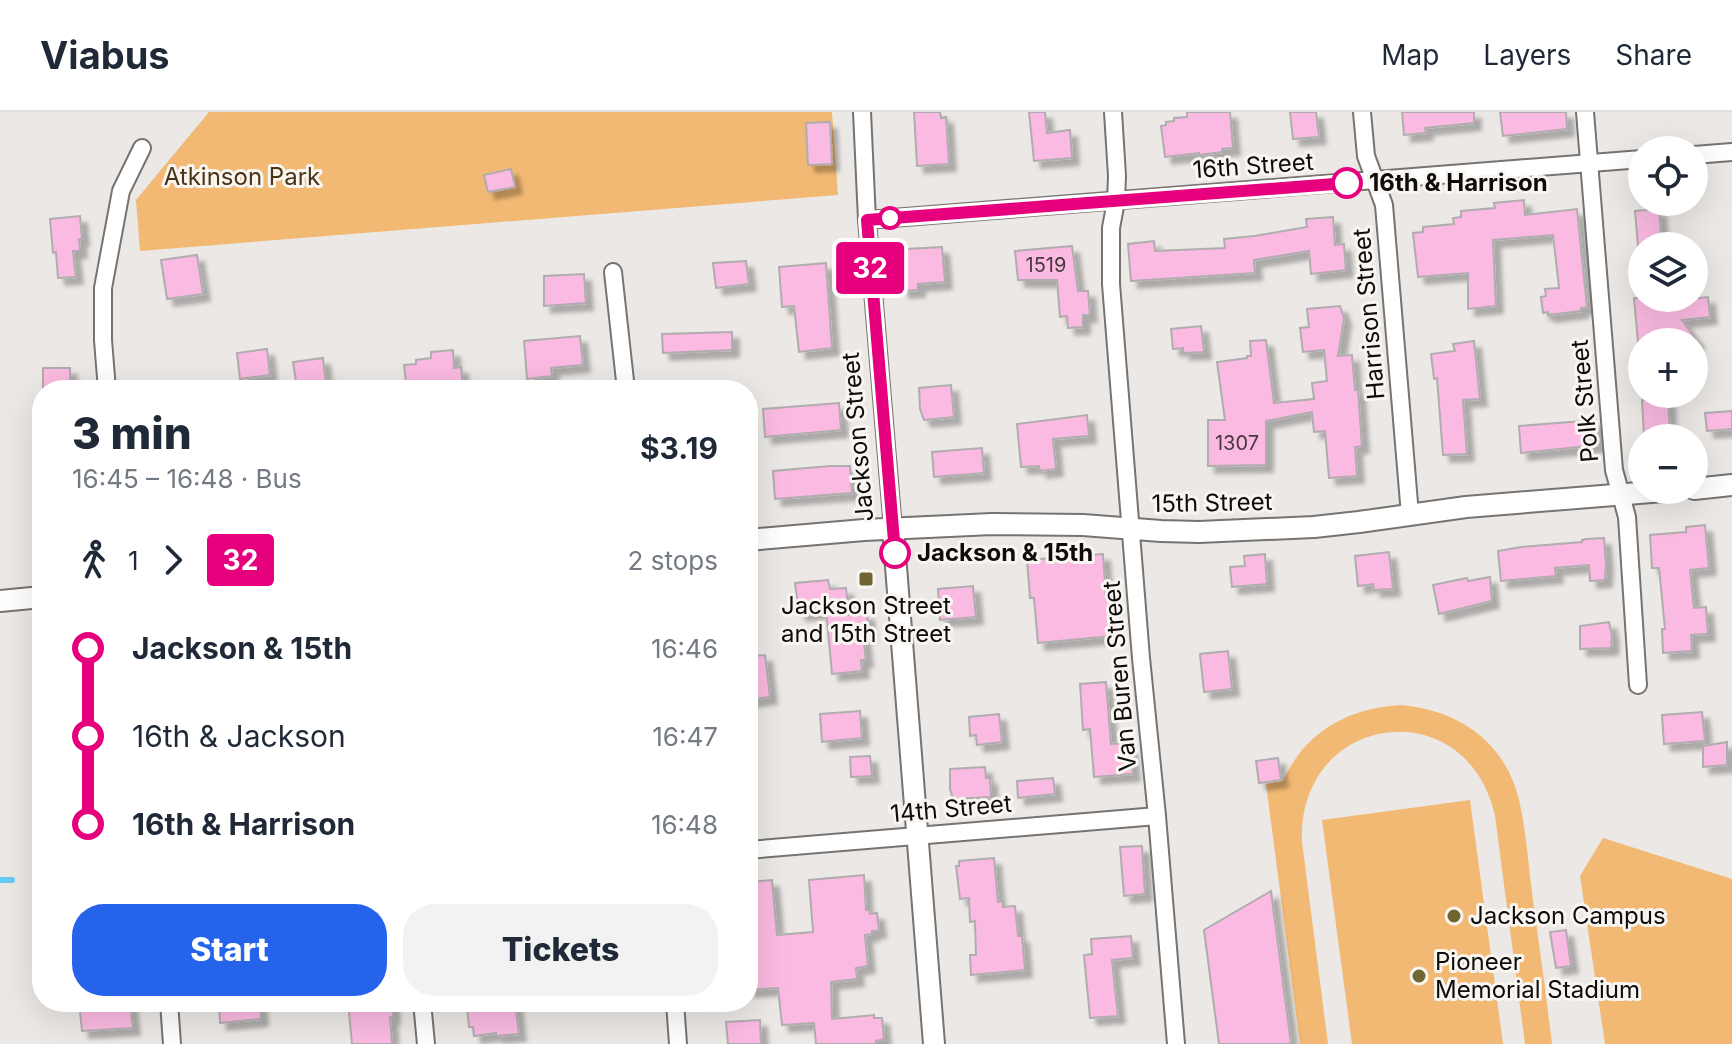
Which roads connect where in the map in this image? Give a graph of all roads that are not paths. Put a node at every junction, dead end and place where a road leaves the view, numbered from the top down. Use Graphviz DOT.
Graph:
graph roads {
  1 [pos="862,112"];
  2 [pos="1113,112"];
  3 [pos="1362,112"];
  4 [pos="1585,112"];
  5 [pos="142,148"];
  6 [pos="1732,152"];
  7 [pos="1708,154"];
  8 [pos="1628,160"];
  9 [pos="1589,164"];
  10 [pos="1375,181"];
  11 [pos="1116,201"];
  12 [pos="867,220"];
  13 [pos="613,272"];
  14 [pos="106,380"];
  15 [pos="625,380"];
  16 [pos="1732,485"];
  17 [pos="1708,488"];
  18 [pos="1628,494"];
  19 [pos="1620,495"];
  20 [pos="1410,515"];
  21 [pos="893,529"];
  22 [pos="1131,529"];
  23 [pos="758,539"];
  24 [pos="32,598"];
  25 [pos="0,601"];
  26 [pos="1638,685"];
  27 [pos="1157,816"];
  28 [pos="918,835"];
  29 [pos="758,849"];
  30 [pos="170,1012"];
  31 [pos="423,1012"];
  32 [pos="676,1012"];
  33 [pos="172,1044"];
  34 [pos="426,1044"];
  35 [pos="678,1044"];
  36 [pos="934,1044"];
  37 [pos="1176,1044"];
  1 -- 12 [label="street, Jackson Street"];
  2 -- 11 [label="street, Van Buren Street"];
  3 -- 10 [label="street, Harrison Street"];
  4 -- 9 [label="street, Polk Street"];
  5 -- 14 [label="street"];
  6 -- 7 [label="street"];
  8 -- 9 [label="street, 16th Street"];
  9 -- 10 [label="street, 16th Street"];
  9 -- 19 [label="street, Polk Street"];
  10 -- 11 [label="street, 16th Street"];
  10 -- 20 [label="street, Harrison Street"];
  11 -- 12 [label="street, 16th Street"];
  11 -- 22 [label="street, Van Buren Street"];
  12 -- 21 [label="street, Jackson Street"];
  13 -- 15 [label="street"];
  16 -- 17 [label="street"];
  18 -- 19 [label="street, 15th Street"];
  19 -- 20 [label="street, 15th Street"];
  19 -- 26 [label="street, Polk Street"];
  20 -- 22 [label="street, 15th Street"];
  21 -- 22 [label="street, 15th Street"];
  21 -- 23 [label="street, 15th Street"];
  21 -- 28 [label="street, Jackson Street"];
  22 -- 27 [label="street, Van Buren Street"];
  24 -- 25 [label="street"];
  27 -- 28 [label="street, 14th Street"];
  27 -- 37 [label="street, Van Buren Street"];
  28 -- 29 [label="street, 14th Street"];
  28 -- 36 [label="street, Jackson Street"];
  30 -- 33 [label="street"];
  31 -- 34 [label="street"];
  32 -- 35 [label="street"];
}
